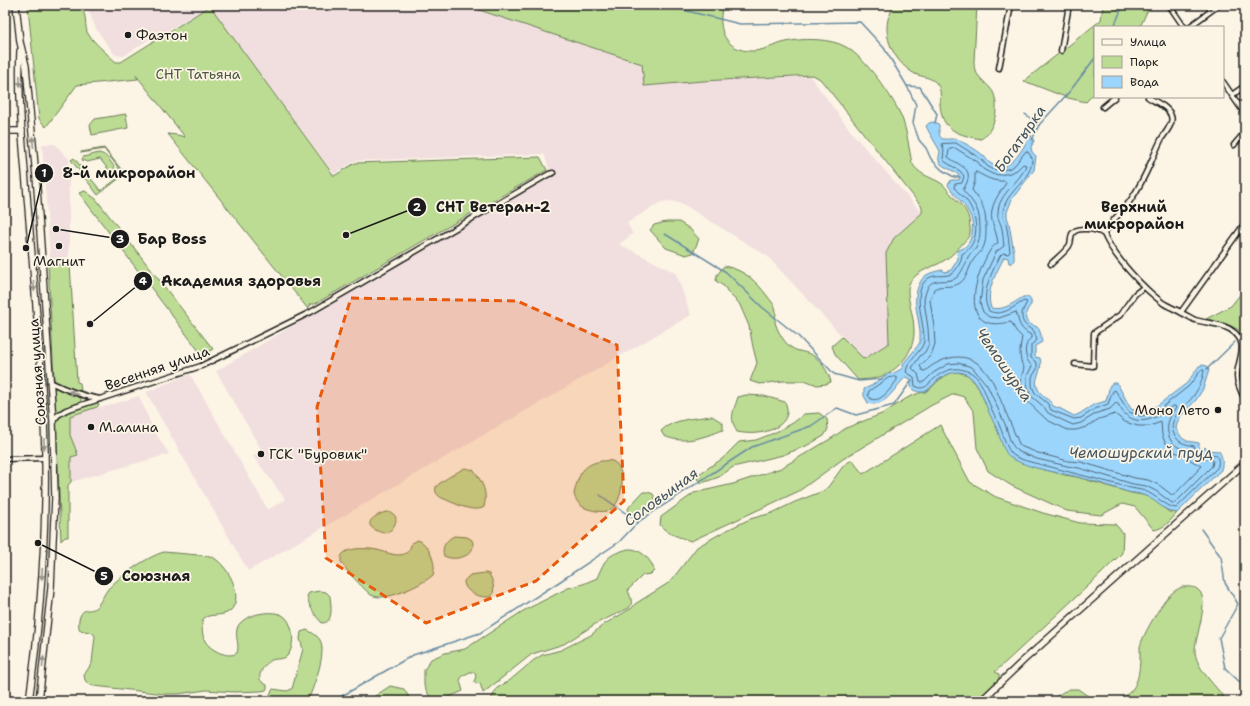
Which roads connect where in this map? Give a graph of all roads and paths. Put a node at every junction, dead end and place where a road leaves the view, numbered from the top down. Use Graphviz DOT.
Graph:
graph roads {
  1 [pos="16,5"];
  2 [pos="1011,5"];
  3 [pos="1069,5"];
  4 [pos="1169,5"];
  5 [pos="1219,5"];
  6 [pos="1183,26"];
  7 [pos="1190,26"];
  8 [pos="20,42"];
  9 [pos="1061,50"];
  10 [pos="19,66"];
  11 [pos="26,66"];
  12 [pos="999,68"];
  13 [pos="1224,83"];
  14 [pos="1245,86"];
  15 [pos="1232,95"];
  16 [pos="1114,98"];
  17 [pos="1150,98"];
  18 [pos="1103,106"];
  19 [pos="1245,114"];
  20 [pos="5,131"];
  21 [pos="22,131"];
  22 [pos="1245,132"];
  23 [pos="1234,145"];
  24 [pos="553,173"];
  25 [pos="1245,223"];
  26 [pos="1104,234"];
  27 [pos="1051,264"];
  28 [pos="1144,287"];
  29 [pos="1181,312"];
  30 [pos="1075,364"];
  31 [pos="50,382"];
  32 [pos="100,399"];
  33 [pos="1245,399"];
  34 [pos="44,421"];
  35 [pos="53,421"];
  36 [pos="45,458"];
  37 [pos="5,459"];
  38 [pos="1245,463"];
  39 [pos="45,498"];
  40 [pos="55,498"];
  41 [pos="29,701"];
  42 [pos="39,701"];
  43 [pos="981,701"];
  1 -- 8 [label="main road, Союзная улица"];
  2 -- 12 [label="street"];
  3 -- 9 [label="street"];
  4 -- 6 [label="street"];
  5 -- 7 [label="street"];
  8 -- 10 [label="main road, Союзная улица"];
  8 -- 11 [label="main road, Союзная улица"];
  10 -- 11 [label="main road"];
  10 -- 21 [label="main road, Союзная улица, one-way"];
  31 -- 11 [label="main road, Союзная улица, one-way"];
  13 -- 15 [label="street"];
  14 -- 15 [label="street"];
  15 -- 19 [label="street"];
  16 -- 18 [label="street"];
  17 -- 26 [label="street"];
  20 -- 21 [label="main road"];
  21 -- 34 [label="main road, Союзная улица, one-way"];
  22 -- 23 [label="street"];
  24 -- 32 [label="street, Весенняя улица"];
  25 -- 29 [label="street"];
  26 -- 27 [label="street"];
  26 -- 28 [label="street"];
  28 -- 29 [label="street"];
  28 -- 30 [label="street"];
  29 -- 33 [label="street"];
  32 -- 31 [label="street, one-way"];
  31 -- 35 [label="main road, Союзная улица"];
  32 -- 35 [label="street, Весенняя улица"];
  34 -- 35 [label="main road"];
  34 -- 36 [label="main road, Союзная улица, one-way"];
  35 -- 40 [label="main road, Союзная улица"];
  36 -- 37 [label="street"];
  36 -- 39 [label="main road, Союзная улица"];
  38 -- 43 [label="main road"];
  39 -- 40 [label="main road"];
  39 -- 41 [label="main road, Союзная улица, one-way"];
  42 -- 40 [label="main road, Союзная улица, one-way"];
}
